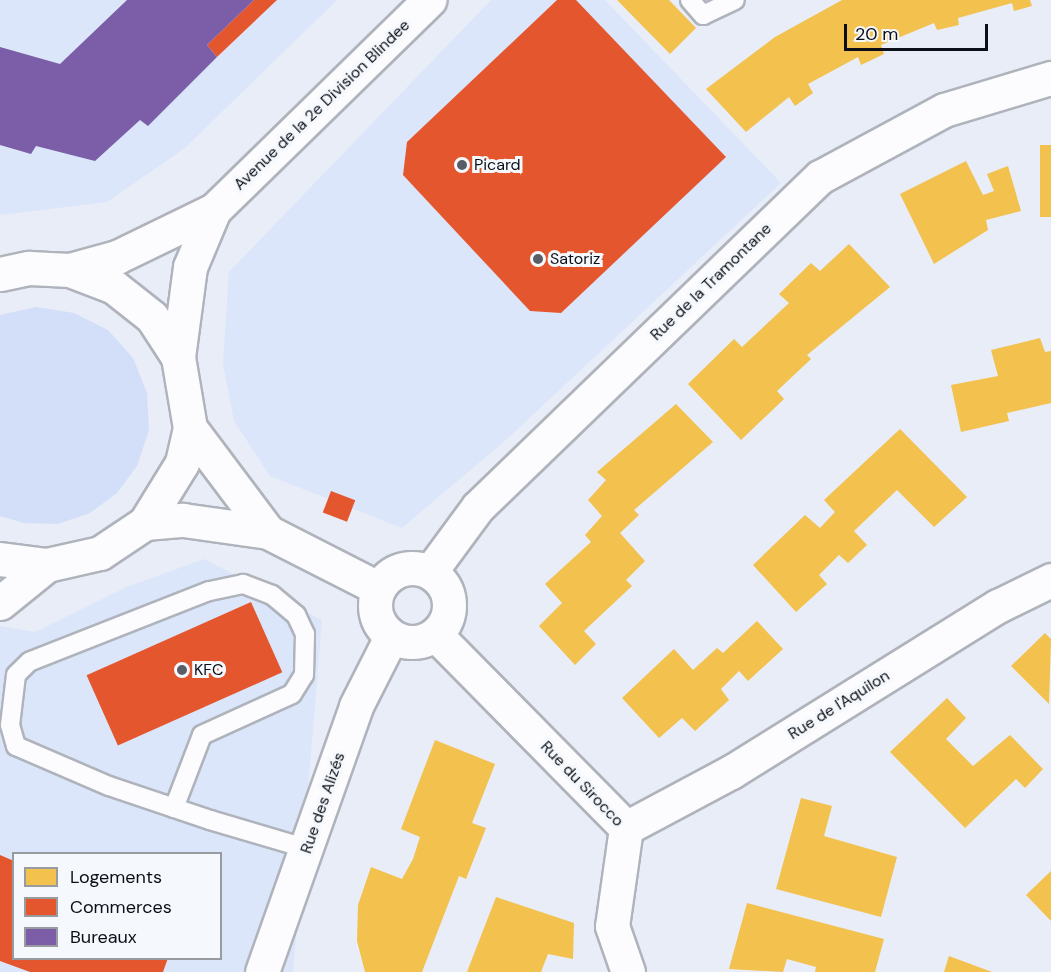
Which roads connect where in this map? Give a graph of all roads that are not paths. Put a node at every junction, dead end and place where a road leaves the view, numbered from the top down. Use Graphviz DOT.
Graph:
graph roads {
  1 [pos="429,0"];
  2 [pos="690,0"];
  3 [pos="735,0"];
  4 [pos="1051,78"];
  5 [pos="214,210"];
  6 [pos="70,270"];
  7 [pos="0,274"];
  8 [pos="178,357"];
  9 [pos="190,428"];
  10 [pos="145,523"];
  11 [pos="268,532"];
  12 [pos="0,559"];
  13 [pos="47,565"];
  14 [pos="430,572"];
  15 [pos="1051,580"];
  16 [pos="378,588"];
  17 [pos="0,603"];
  18 [pos="436,635"];
  19 [pos="391,637"];
  20 [pos="174,808"];
  21 [pos="626,828"];
  22 [pos="308,849"];
  23 [pos="262,972"];
  24 [pos="628,972"];
  1 -- 5 [label="street, Avenue de la 2e Division Blindee"];
  2 -- 3 [label="lane"];
  4 -- 14 [label="street, Rue de la Tramontane"];
  5 -- 6 [label="street, Avenue de la 2e Division Blindee"];
  5 -- 8 [label="street, Avenue de la 2e Division Blindee"];
  6 -- 7 [label="street"];
  6 -- 8 [label="street"];
  8 -- 9 [label="street"];
  9 -- 10 [label="street"];
  9 -- 11 [label="street"];
  10 -- 11 [label="street"];
  10 -- 13 [label="street"];
  11 -- 16 [label="street"];
  12 -- 13 [label="street"];
  13 -- 17 [label="street"];
  14 -- 16 [label="street"];
  14 -- 18 [label="street"];
  15 -- 21 [label="street, Rue de l'Aquilon"];
  16 -- 19 [label="street"];
  18 -- 19 [label="street"];
  18 -- 21 [label="street, Rue du Sirocco"];
  19 -- 22 [label="street, Rue des Alizés"];
  20 -- 20 [label="lane"];
  20 -- 22 [label="lane"];
  21 -- 24 [label="street, Rue du Sirocco"];
  22 -- 23 [label="street, Rue des Alizés"];
}
